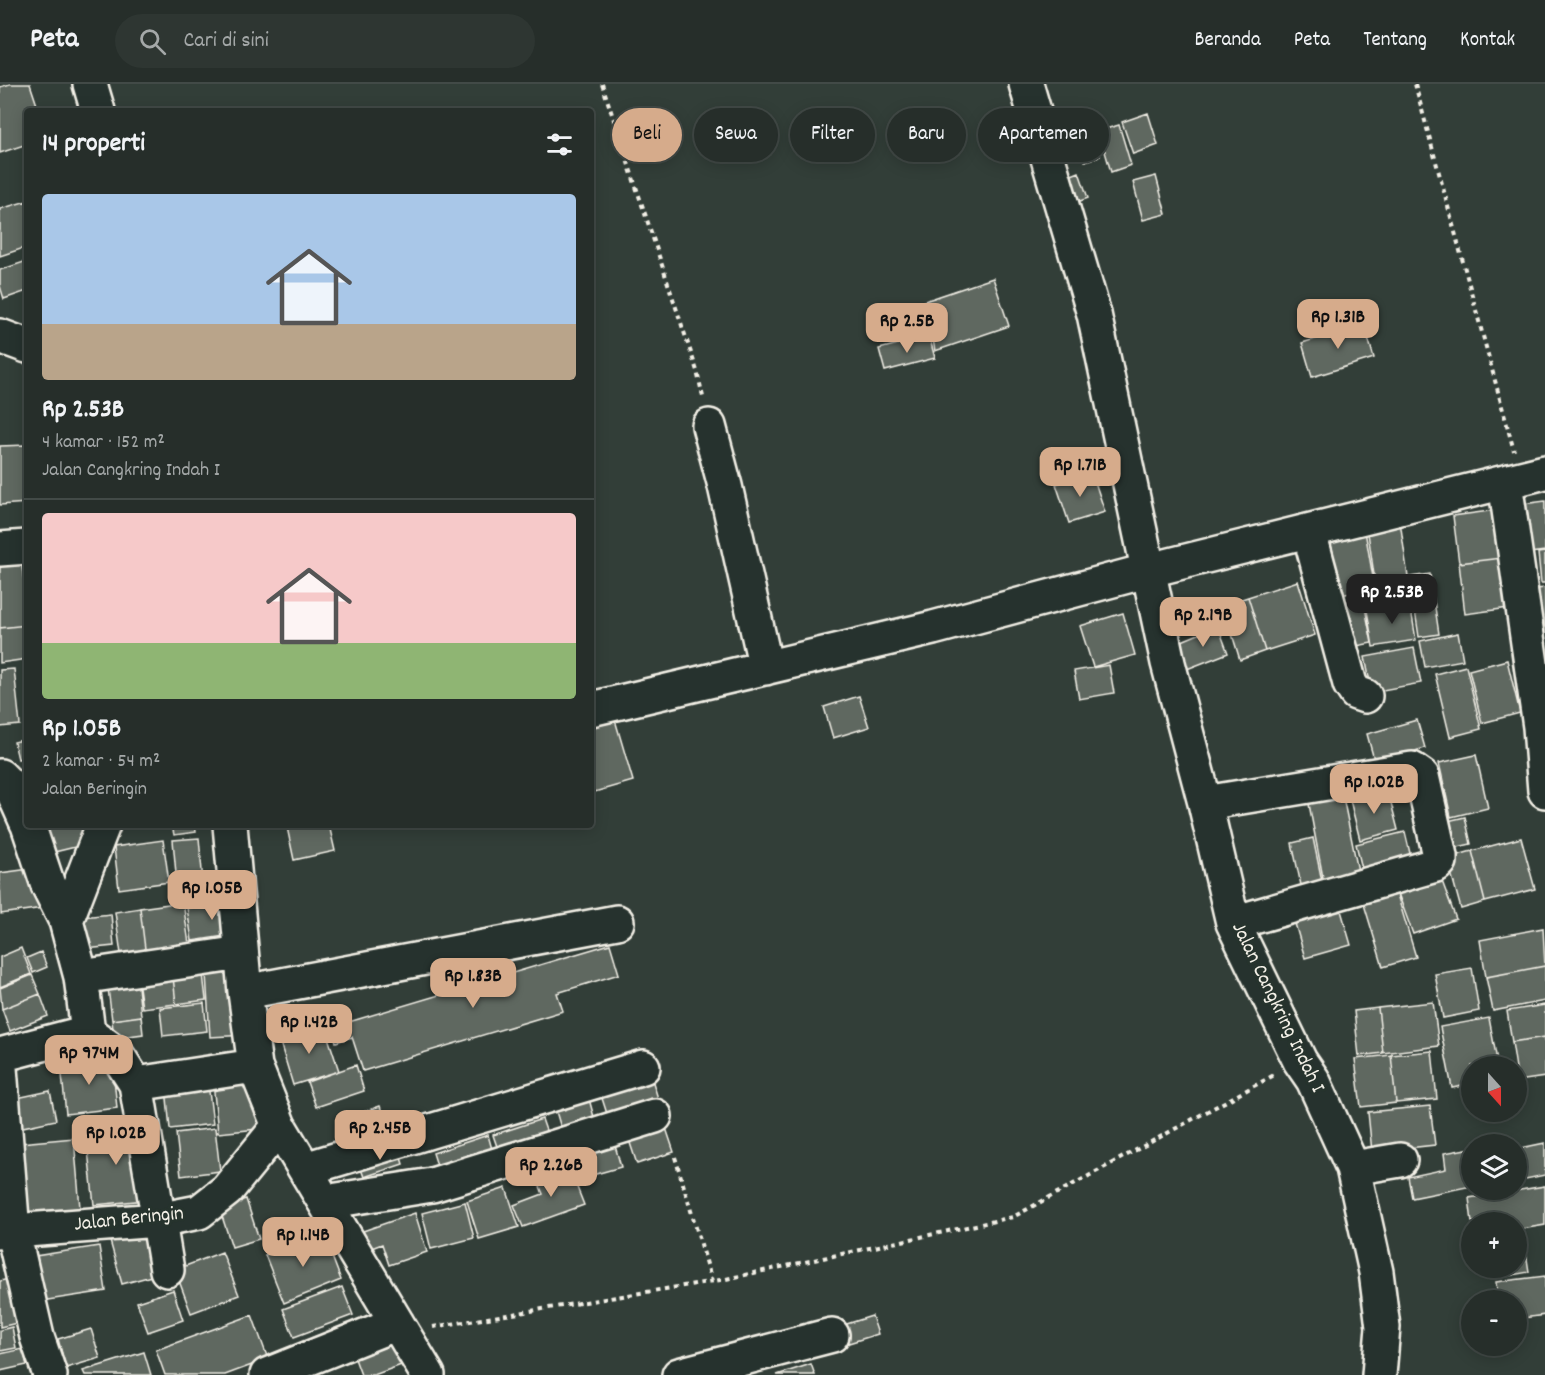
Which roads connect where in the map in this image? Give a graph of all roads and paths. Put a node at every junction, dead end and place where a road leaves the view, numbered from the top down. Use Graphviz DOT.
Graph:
graph roads {
  1 [pos="90,84"];
  2 [pos="602,84"];
  3 [pos="1026,84"];
  4 [pos="1415,84"];
  5 [pos="97,108"];
  6 [pos="0,336"];
  7 [pos="24,345"];
  8 [pos="709,426"];
  9 [pos="1524,477"];
  10 [pos="1309,532"];
  11 [pos="24,547"];
  12 [pos="0,549"];
  13 [pos="1150,570"];
  14 [pos="766,668"];
  15 [pos="1365,696"];
  16 [pos="594,708"];
  17 [pos="1542,731"];
  18 [pos="0,776"];
  19 [pos="1545,791"];
  20 [pos="1205,803"];
  21 [pos="24,817"];
  22 [pos="28,828"];
  23 [pos="103,828"];
  24 [pos="230,828"];
  25 [pos="66,921"];
  26 [pos="616,922"];
  27 [pos="1233,923"];
  28 [pos="241,952"];
  29 [pos="81,977"];
  30 [pos="244,992"];
  31 [pos="88,1032"];
  32 [pos="0,1055"];
  33 [pos="1300,1061"];
  34 [pos="255,1066"];
  35 [pos="643,1067"];
  36 [pos="0,1068"];
  37 [pos="136,1084"];
  38 [pos="655,1116"];
  39 [pos="279,1126"];
  40 [pos="675,1157"];
  41 [pos="1401,1160"];
  42 [pos="1353,1168"];
  43 [pos="305,1169"];
  44 [pos="325,1202"];
  45 [pos="158,1220"];
  46 [pos="6,1232"];
  47 [pos="167,1270"];
  48 [pos="712,1281"];
  49 [pos="400,1328"];
  50 [pos="832,1335"];
  51 [pos="50,1375"];
  52 [pos="267,1375"];
  53 [pos="428,1375"];
  54 [pos="679,1375"];
  55 [pos="1379,1375"];
  1 -- 5 [label="street"];
  2 -- 8 [label="path"];
  3 -- 13 [label="street, Jalan Cangkring Indah I"];
  4 -- 9 [label="path"];
  6 -- 7 [label="street"];
  8 -- 14 [label="street"];
  9 -- 10 [label="street"];
  9 -- 17 [label="street"];
  10 -- 13 [label="street"];
  10 -- 15 [label="street"];
  11 -- 12 [label="street"];
  13 -- 14 [label="street"];
  13 -- 20 [label="street, Jalan Cangkring Indah I"];
  14 -- 16 [label="street"];
  17 -- 19 [label="street"];
  18 -- 21 [label="street"];
  20 -- 27 [label="street, Jalan Cangkring Indah I"];
  20 -- 27 [label="street"];
  22 -- 25 [label="street"];
  23 -- 25 [label="street"];
  24 -- 28 [label="street"];
  25 -- 29 [label="street"];
  26 -- 30 [label="street"];
  27 -- 33 [label="street, Jalan Cangkring Indah I"];
  28 -- 29 [label="street"];
  28 -- 30 [label="street"];
  29 -- 31 [label="street"];
  30 -- 34 [label="street"];
  31 -- 32 [label="street"];
  31 -- 37 [label="street"];
  33 -- 42 [label="street, Jalan Cangkring Indah I"];
  33 -- 48 [label="path"];
  34 -- 37 [label="street"];
  34 -- 39 [label="street"];
  35 -- 43 [label="street"];
  36 -- 46 [label="street"];
  37 -- 45 [label="street"];
  38 -- 44 [label="street"];
  39 -- 43 [label="street"];
  39 -- 45 [label="street, Jalan Beringin"];
  40 -- 48 [label="path"];
  41 -- 42 [label="street"];
  42 -- 55 [label="street, Jalan Cangkring Indah I"];
  43 -- 44 [label="street"];
  44 -- 49 [label="street"];
  45 -- 46 [label="street, Jalan Beringin"];
  45 -- 47 [label="street"];
  46 -- 51 [label="street"];
  48 -- 49 [label="path"];
  49 -- 52 [label="street"];
  49 -- 53 [label="street"];
  50 -- 54 [label="street"];
}
